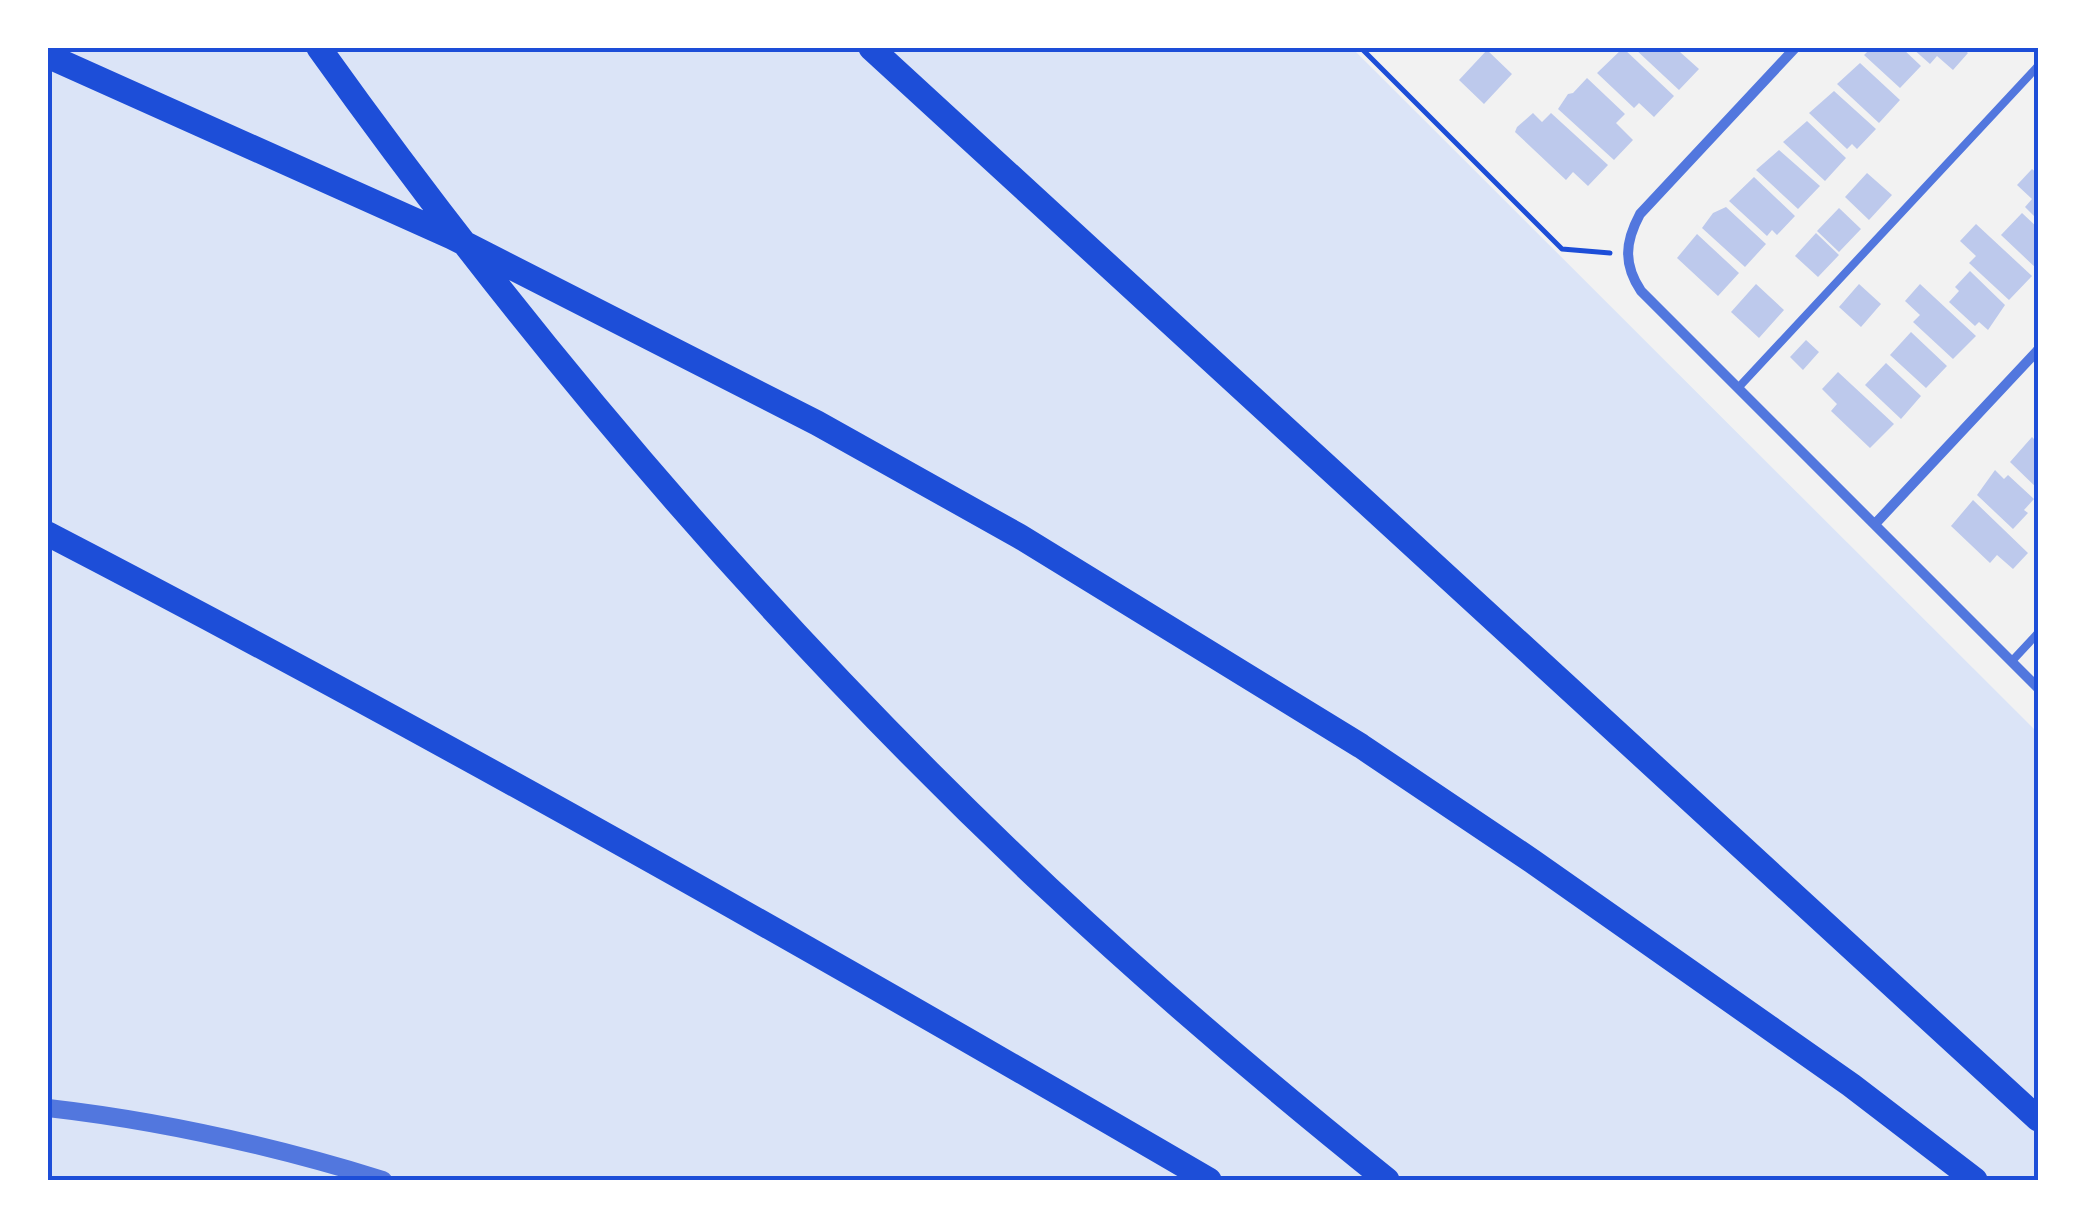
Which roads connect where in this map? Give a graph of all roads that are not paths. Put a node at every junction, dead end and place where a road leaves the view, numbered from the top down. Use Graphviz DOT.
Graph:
graph roads {
  1 [pos="319,48"];
  2 [pos="871,48"];
  3 [pos="1795,48"];
  4 [pos="48,56"];
  5 [pos="2038,66"];
  6 [pos="2038,350"];
  7 [pos="1738,388"];
  8 [pos="1875,524"];
  9 [pos="48,534"];
  10 [pos="2038,633"];
  11 [pos="2012,662"];
  12 [pos="2038,688"];
  13 [pos="48,1108"];
  14 [pos="2038,1118"];
  15 [pos="383,1180"];
  16 [pos="1208,1180"];
  17 [pos="1386,1180"];
  18 [pos="1975,1180"];
  1 -- 17 [label="highway"];
  2 -- 14 [label="highway"];
  3 -- 7 [label="street"];
  4 -- 18 [label="highway"];
  5 -- 7 [label="lane"];
  6 -- 8 [label="street"];
  7 -- 8 [label="street"];
  8 -- 11 [label="street"];
  9 -- 16 [label="highway"];
  10 -- 11 [label="lane"];
  11 -- 12 [label="street"];
  13 -- 15 [label="street"];
}
